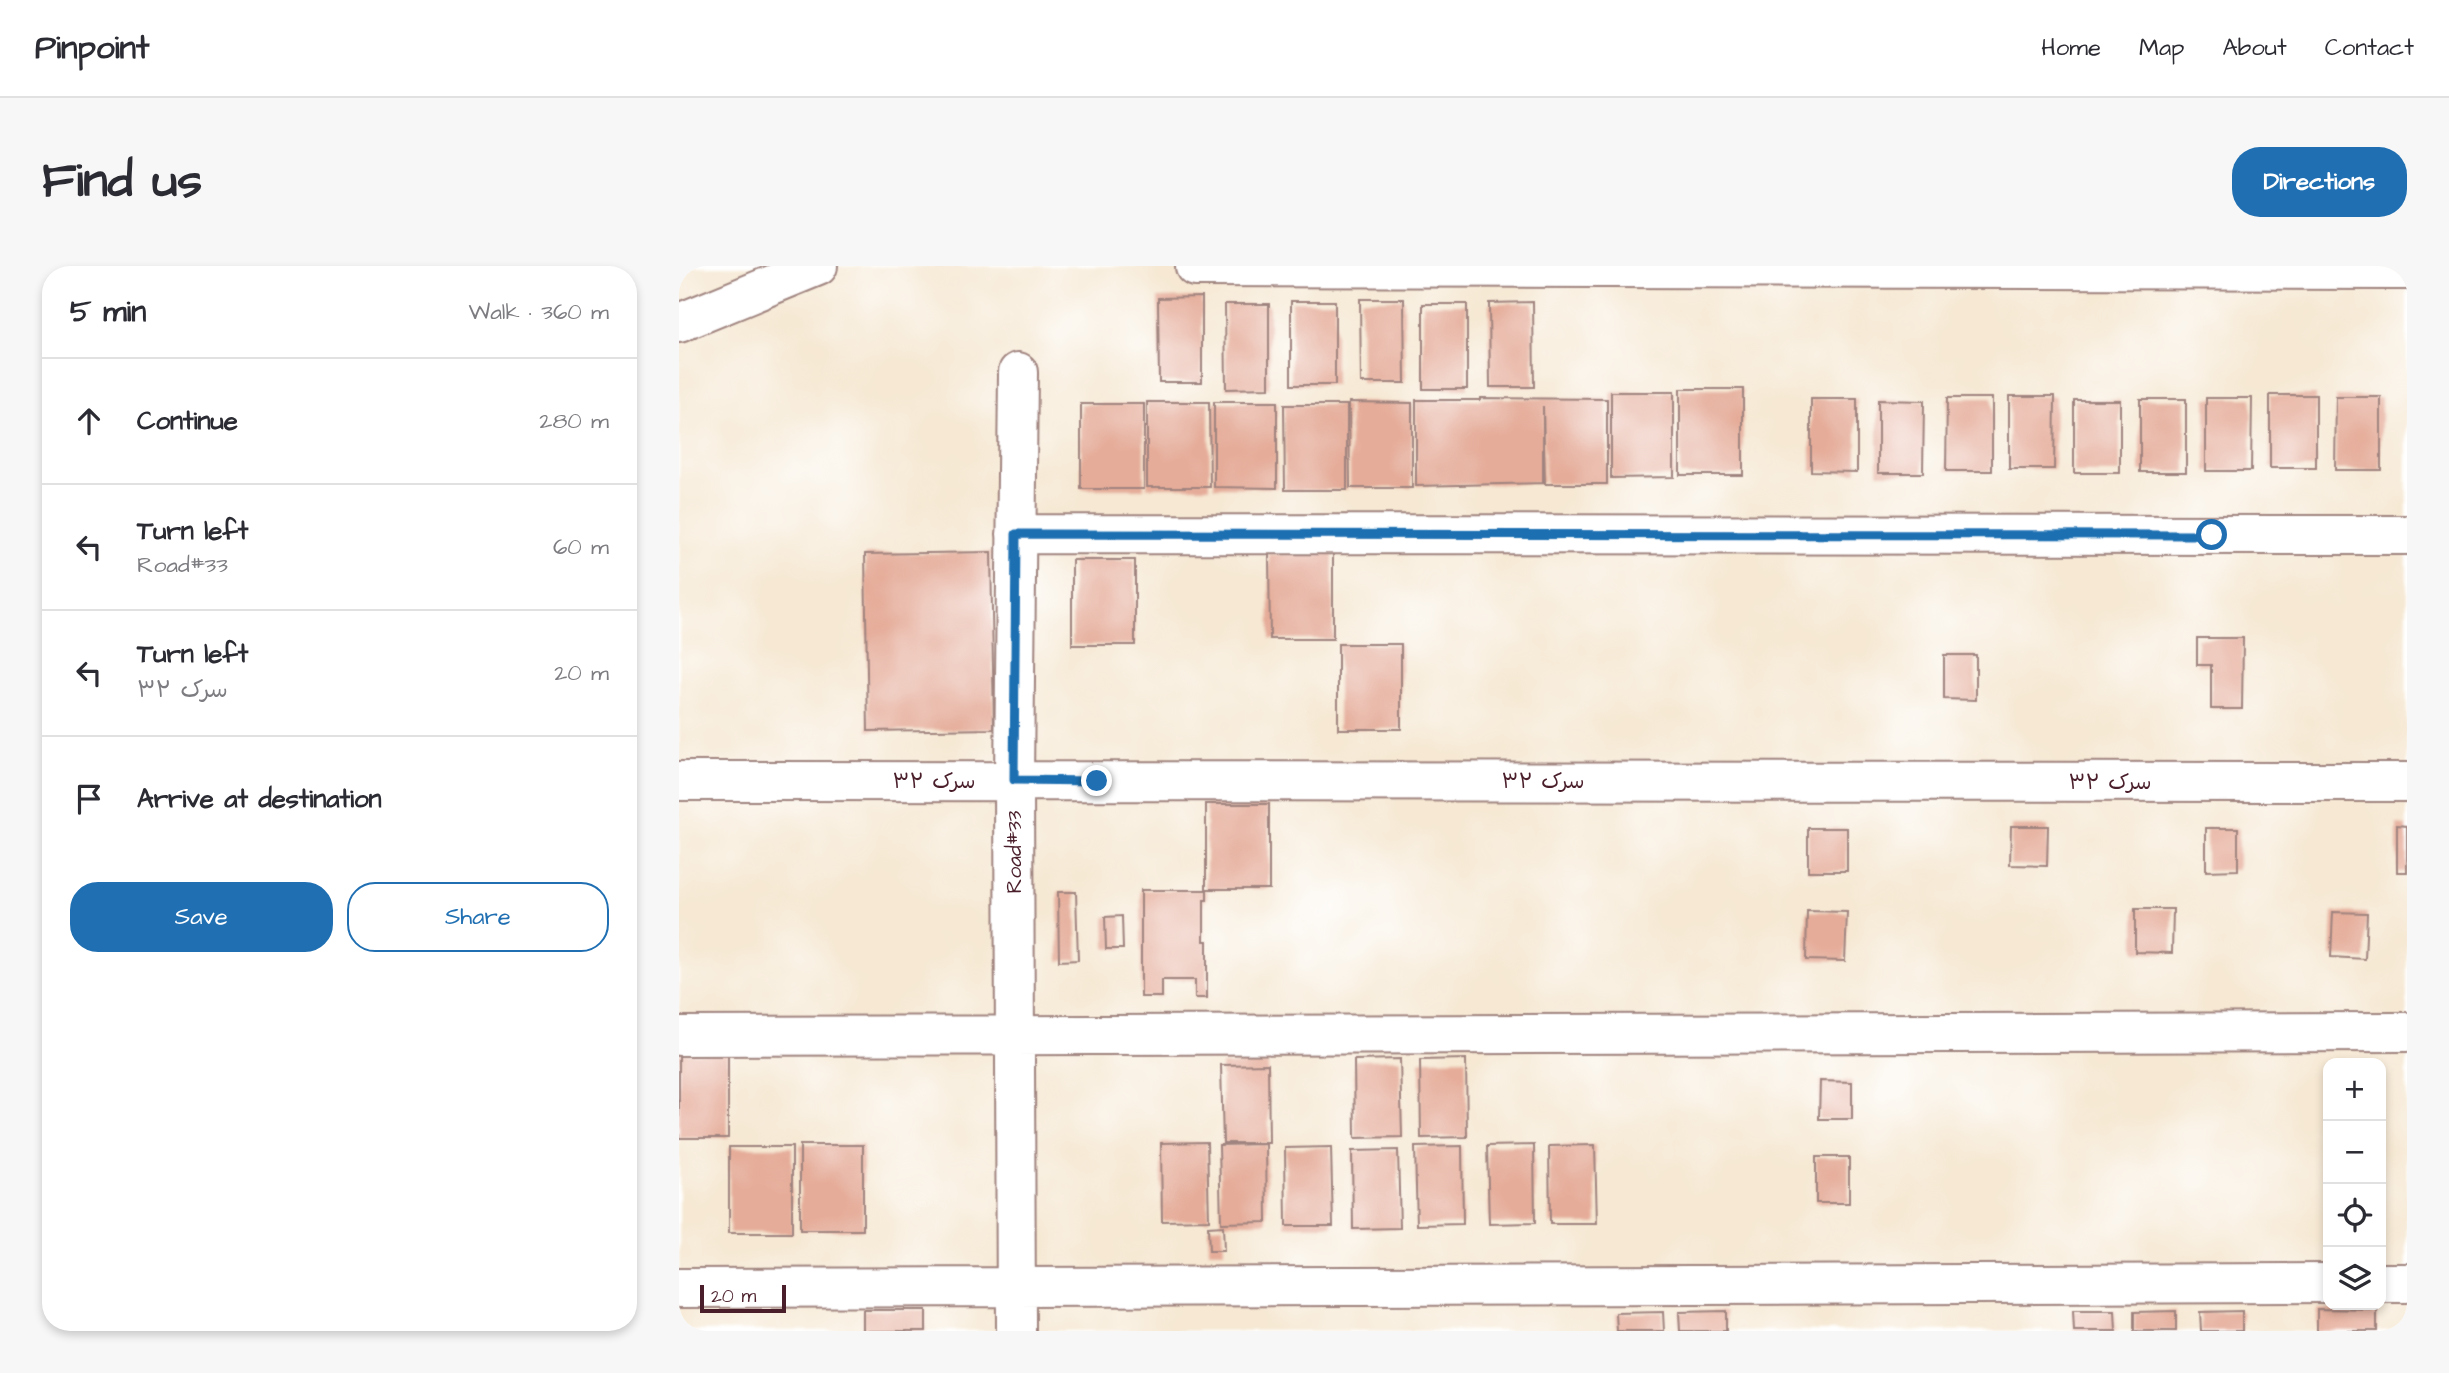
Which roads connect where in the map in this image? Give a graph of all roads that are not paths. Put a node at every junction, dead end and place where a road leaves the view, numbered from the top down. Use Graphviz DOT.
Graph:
graph roads {
  1 [pos="818,266"];
  2 [pos="1195,267"];
  3 [pos="2407,270"];
  4 [pos="679,323"];
  5 [pos="1018,372"];
  6 [pos="1016,534"];
  7 [pos="2407,536"];
  8 [pos="1014,780"];
  9 [pos="679,781"];
  10 [pos="2407,782"];
  11 [pos="2407,1032"];
  12 [pos="1014,1035"];
  13 [pos="679,1036"];
  14 [pos="2323,1283"];
  15 [pos="2386,1283"];
  16 [pos="2407,1283"];
  17 [pos="679,1288"];
  18 [pos="1015,1289"];
  19 [pos="1016,1331"];
  1 -- 4 [label="street"];
  2 -- 3 [label="street"];
  5 -- 6 [label="street, Road#33"];
  6 -- 7 [label="street"];
  6 -- 8 [label="street, Road#33"];
  8 -- 9 [label="street, سرک ۳۲"];
  8 -- 10 [label="street, سرک ۳۲"];
  8 -- 12 [label="street, Road#33"];
  11 -- 12 [label="street"];
  12 -- 13 [label="street"];
  12 -- 18 [label="street, Road#33"];
  14 -- 18 [label="street"];
  15 -- 16 [label="street"];
  17 -- 18 [label="street"];
  18 -- 19 [label="street, Road#33"];
}
